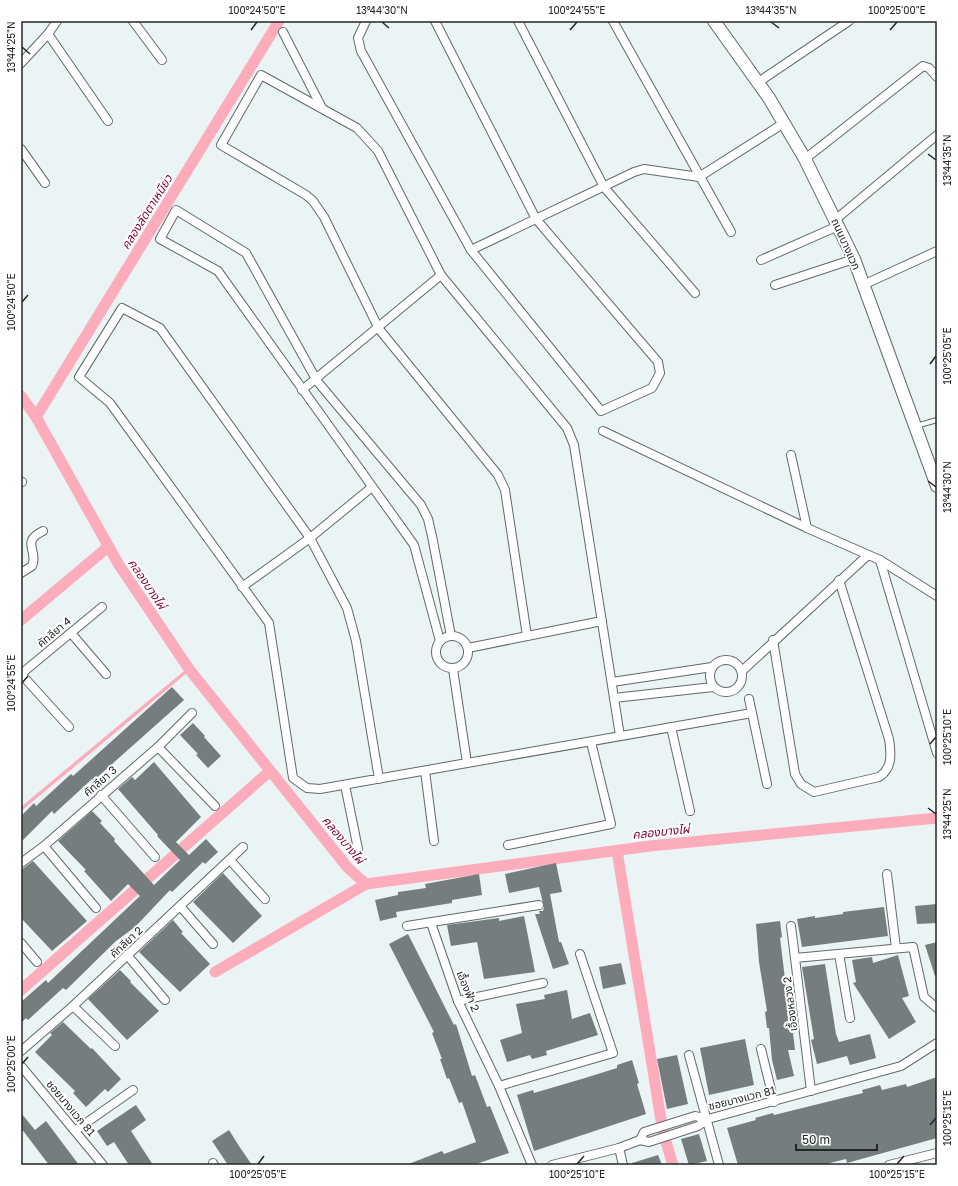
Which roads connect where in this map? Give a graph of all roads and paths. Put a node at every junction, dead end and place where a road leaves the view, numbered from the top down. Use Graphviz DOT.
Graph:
graph roads {
  1 [pos="57,21"];
  2 [pos="133,21"];
  3 [pos="366,21"];
  4 [pos="435,21"];
  5 [pos="518,21"];
  6 [pos="613,21"];
  7 [pos="849,21"];
  8 [pos="717,22"];
  9 [pos="283,32"];
  10 [pos="48,34"];
  11 [pos="162,60"];
  12 [pos="21,63"];
  13 [pos="937,77"];
  14 [pos="757,83"];
  15 [pos="322,109"];
  16 [pos="108,121"];
  17 [pos="784,123"];
  18 [pos="937,135"];
  19 [pos="21,149"];
  20 [pos="805,159"];
  21 [pos="700,177"];
  22 [pos="45,183"];
  23 [pos="604,187"];
  24 [pos="536,219"];
  25 [pos="837,223"];
  26 [pos="731,232"];
  27 [pos="471,250"];
  28 [pos="937,252"];
  29 [pos="854,259"];
  30 [pos="761,260"];
  31 [pos="441,275"];
  32 [pos="775,285"];
  33 [pos="863,285"];
  34 [pos="694,293"];
  35 [pos="378,328"];
  36 [pos="316,379"];
  37 [pos="302,390"];
  38 [pos="937,420"];
  39 [pos="915,426"];
  40 [pos="603,431"];
  41 [pos="791,455"];
  42 [pos="934,466"];
  43 [pos="937,486"];
  44 [pos="372,487"];
  45 [pos="807,528"];
  46 [pos="43,531"];
  47 [pos="310,538"];
  48 [pos="868,555"];
  49 [pos="880,560"];
  50 [pos="21,573"];
  51 [pos="839,580"];
  52 [pos="242,587"];
  53 [pos="937,596"];
  54 [pos="102,607"];
  55 [pos="602,621"];
  56 [pos="71,633"];
  57 [pos="451,636"];
  58 [pos="528,636"];
  59 [pos="773,640"];
  60 [pos="440,641"];
  61 [pos="468,648"];
  62 [pos="712,667"];
  63 [pos="453,669"];
  64 [pos="742,671"];
  65 [pos="21,674"];
  66 [pos="106,674"];
  67 [pos="612,682"];
  68 [pos="713,687"];
  69 [pos="614,698"];
  70 [pos="749,699"];
  71 [pos="752,713"];
  72 [pos="192,714"];
  73 [pos="69,727"];
  74 [pos="671,728"];
  75 [pos="620,736"];
  76 [pos="592,742"];
  77 [pos="158,747"];
  78 [pos="937,753"];
  79 [pos="467,763"];
  80 [pos="425,771"];
  81 [pos="379,779"];
  82 [pos="767,784"];
  83 [pos="345,785"];
  84 [pos="101,795"];
  85 [pos="215,806"];
  86 [pos="690,811"];
  87 [pos="434,841"];
  88 [pos="508,844"];
  89 [pos="44,846"];
  90 [pos="244,847"];
  91 [pos="358,849"];
  92 [pos="155,857"];
  93 [pos="230,860"];
  94 [pos="21,864"];
  95 [pos="887,874"];
  96 [pos="264,899"];
  97 [pos="540,905"];
  98 [pos="180,906"];
  99 [pos="96,908"];
  100 [pos="432,924"];
  101 [pos="407,926"];
  102 [pos="791,926"];
  103 [pos="21,943"];
  104 [pos="213,944"];
  105 [pos="896,948"];
  106 [pos="580,954"];
  107 [pos="839,954"];
  108 [pos="127,956"];
  109 [pos="795,958"];
  110 [pos="37,962"];
  111 [pos="543,983"];
  112 [pos="165,1000"];
  113 [pos="458,1001"];
  114 [pos="73,1006"];
  115 [pos="937,1008"];
  116 [pos="850,1018"];
  117 [pos="937,1043"];
  118 [pos="115,1046"];
  119 [pos="761,1049"];
  120 [pos="21,1051"];
  121 [pos="689,1055"];
  122 [pos="21,1066"];
  123 [pos="499,1086"];
  124 [pos="133,1090"];
  125 [pos="811,1091"];
  126 [pos="774,1102"];
  127 [pos="708,1119"];
  128 [pos="76,1130"];
  129 [pos="640,1140"];
  130 [pos="619,1148"];
  131 [pos="937,1154"];
  132 [pos="104,1165"];
  133 [pos="532,1165"];
  134 [pos="552,1165"];
  135 [pos="623,1165"];
  136 [pos="719,1165"];
  137 [pos="889,1165"];
  1 -- 10 [label="street"];
  2 -- 11 [label="street"];
  3 -- 27 [label="street"];
  4 -- 24 [label="street"];
  5 -- 23 [label="street"];
  6 -- 21 [label="street"];
  7 -- 14 [label="street"];
  8 -- 14 [label="main road, ถนนบางแวก"];
  9 -- 15 [label="street"];
  10 -- 12 [label="street"];
  10 -- 16 [label="street"];
  13 -- 20 [label="street"];
  14 -- 17 [label="main road, ถนนบางแวก"];
  15 -- 31 [label="street"];
  15 -- 35 [label="street"];
  17 -- 20 [label="main road, ถนนบางแวก"];
  17 -- 21 [label="street"];
  18 -- 25 [label="street"];
  19 -- 22 [label="street"];
  20 -- 25 [label="main road, ถนนบางแวก"];
  21 -- 23 [label="street"];
  21 -- 26 [label="street"];
  23 -- 24 [label="street"];
  23 -- 34 [label="street"];
  24 -- 27 [label="street"];
  24 -- 27 [label="street"];
  25 -- 29 [label="main road, ถนนบางแวก"];
  25 -- 30 [label="street"];
  28 -- 33 [label="street"];
  29 -- 32 [label="street"];
  29 -- 33 [label="main road, ถนนบางแวก"];
  31 -- 35 [label="street"];
  31 -- 55 [label="street"];
  33 -- 39 [label="main road, ถนนบางแวก"];
  35 -- 36 [label="street"];
  35 -- 58 [label="street"];
  36 -- 37 [label="street"];
  36 -- 37 [label="street"];
  36 -- 57 [label="street"];
  37 -- 44 [label="street"];
  38 -- 39 [label="lane"];
  39 -- 42 [label="main road, ถนนบางแวก"];
  40 -- 45 [label="street"];
  41 -- 45 [label="street"];
  42 -- 43 [label="main road, ถนนบางแวก"];
  44 -- 47 [label="street"];
  44 -- 60 [label="street"];
  45 -- 48 [label="street"];
  46 -- 50 [label="street"];
  47 -- 52 [label="street"];
  47 -- 52 [label="street"];
  47 -- 81 [label="street"];
  48 -- 49 [label="street"];
  48 -- 51 [label="street"];
  49 -- 53 [label="street"];
  49 -- 78 [label="street"];
  51 -- 59 [label="street"];
  51 -- 59 [label="street"];
  52 -- 83 [label="street"];
  54 -- 56 [label="street, คัทลียา 4"];
  55 -- 58 [label="street"];
  55 -- 67 [label="street"];
  56 -- 65 [label="street, คัทลียา 4"];
  56 -- 66 [label="street"];
  57 -- 60 [label="street"];
  57 -- 61 [label="street"];
  58 -- 61 [label="street"];
  59 -- 64 [label="street"];
  60 -- 63 [label="street"];
  61 -- 63 [label="street"];
  62 -- 64 [label="street"];
  62 -- 67 [label="street"];
  62 -- 68 [label="street"];
  63 -- 79 [label="street"];
  64 -- 68 [label="street"];
  65 -- 73 [label="street"];
  67 -- 69 [label="street"];
  68 -- 69 [label="street"];
  69 -- 75 [label="street"];
  70 -- 71 [label="street"];
  71 -- 74 [label="street"];
  71 -- 82 [label="street"];
  72 -- 77 [label="street, คัทลียา 3"];
  74 -- 75 [label="street"];
  74 -- 86 [label="street"];
  75 -- 76 [label="street"];
  76 -- 79 [label="street"];
  76 -- 88 [label="street"];
  77 -- 84 [label="street, คัทลียา 3"];
  77 -- 85 [label="street"];
  79 -- 80 [label="street"];
  80 -- 81 [label="street"];
  80 -- 87 [label="street"];
  81 -- 83 [label="street"];
  83 -- 91 [label="street"];
  84 -- 89 [label="street, คัทลียา 3"];
  84 -- 92 [label="street"];
  89 -- 94 [label="street, คัทลียา 3"];
  89 -- 99 [label="street"];
  90 -- 93 [label="street, คัทลียา 2"];
  93 -- 96 [label="street"];
  93 -- 98 [label="street, คัทลียา 2"];
  95 -- 105 [label="street"];
  97 -- 100 [label="street"];
  98 -- 104 [label="street"];
  98 -- 108 [label="street, คัทลียา 2"];
  100 -- 101 [label="street"];
  100 -- 113 [label="street, เอื้องฟ้า 2"];
  102 -- 109 [label="street, เอื้องหลวง 2"];
  103 -- 110 [label="street"];
  105 -- 107 [label="street"];
  105 -- 115 [label="street"];
  106 -- 123 [label="street"];
  107 -- 109 [label="street"];
  107 -- 116 [label="street"];
  108 -- 112 [label="street"];
  108 -- 114 [label="street, คัทลียา 2"];
  109 -- 125 [label="street, เอื้องหลวง 2"];
  111 -- 113 [label="street"];
  113 -- 123 [label="street, เอื้องฟ้า 2"];
  114 -- 118 [label="street"];
  114 -- 120 [label="street, คัทลียา 2"];
  117 -- 125 [label="street, ซอยบางแวก 81"];
  119 -- 126 [label="street"];
  121 -- 127 [label="street"];
  122 -- 128 [label="street, ซอยบางแวก 81"];
  123 -- 133 [label="street, เอื้องฟ้า 2"];
  124 -- 128 [label="street"];
  125 -- 126 [label="street, ซอยบางแวก 81"];
  126 -- 127 [label="street, ซอยบางแวก 81"];
  127 -- 129 [label="street"];
  127 -- 129 [label="street, ซอยบางแวก 81"];
  127 -- 136 [label="street"];
  128 -- 132 [label="street, ซอยบางแวก 81"];
  129 -- 130 [label="street"];
  130 -- 134 [label="street"];
  130 -- 135 [label="street"];
  131 -- 137 [label="street"];
}
